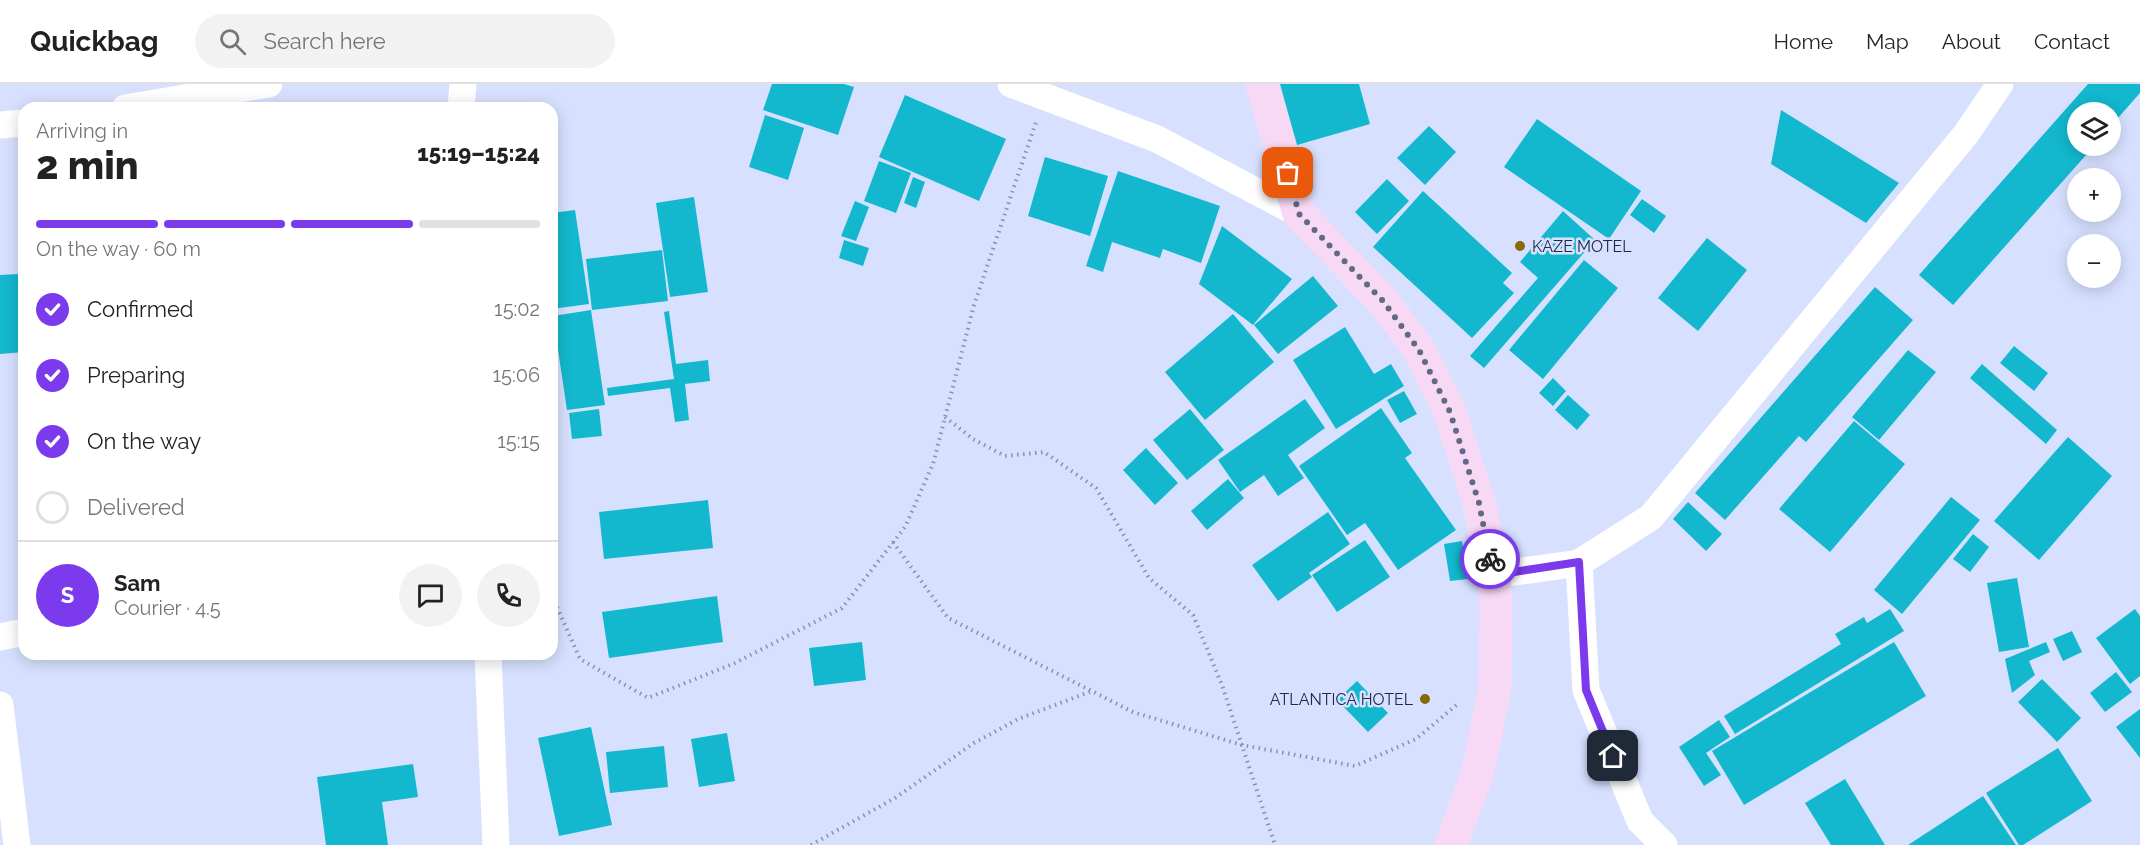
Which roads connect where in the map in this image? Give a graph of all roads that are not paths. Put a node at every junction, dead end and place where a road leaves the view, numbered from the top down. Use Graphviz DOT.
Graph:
graph roads {
  1 [pos="269,84"];
  2 [pos="463,84"];
  3 [pos="1011,84"];
  4 [pos="1262,84"];
  5 [pos="2001,84"];
  6 [pos="161,102"];
  7 [pos="462,102"];
  8 [pos="18,124"];
  9 [pos="0,125"];
  10 [pos="1299,214"];
  11 [pos="1579,562"];
  12 [pos="1494,575"];
  13 [pos="18,633"];
  14 [pos="0,637"];
  15 [pos="488,660"];
  16 [pos="0,705"];
  17 [pos="17,845"];
  18 [pos="496,845"];
  19 [pos="1451,845"];
  20 [pos="1664,845"];
  1 -- 6 [label="street"];
  2 -- 7 [label="street"];
  3 -- 10 [label="street"];
  4 -- 10 [label="main road"];
  5 -- 11 [label="street"];
  8 -- 9 [label="street"];
  10 -- 12 [label="main road"];
  11 -- 12 [label="street"];
  11 -- 20 [label="street"];
  12 -- 19 [label="main road"];
  13 -- 14 [label="street"];
  15 -- 18 [label="street"];
  16 -- 17 [label="street"];
}
